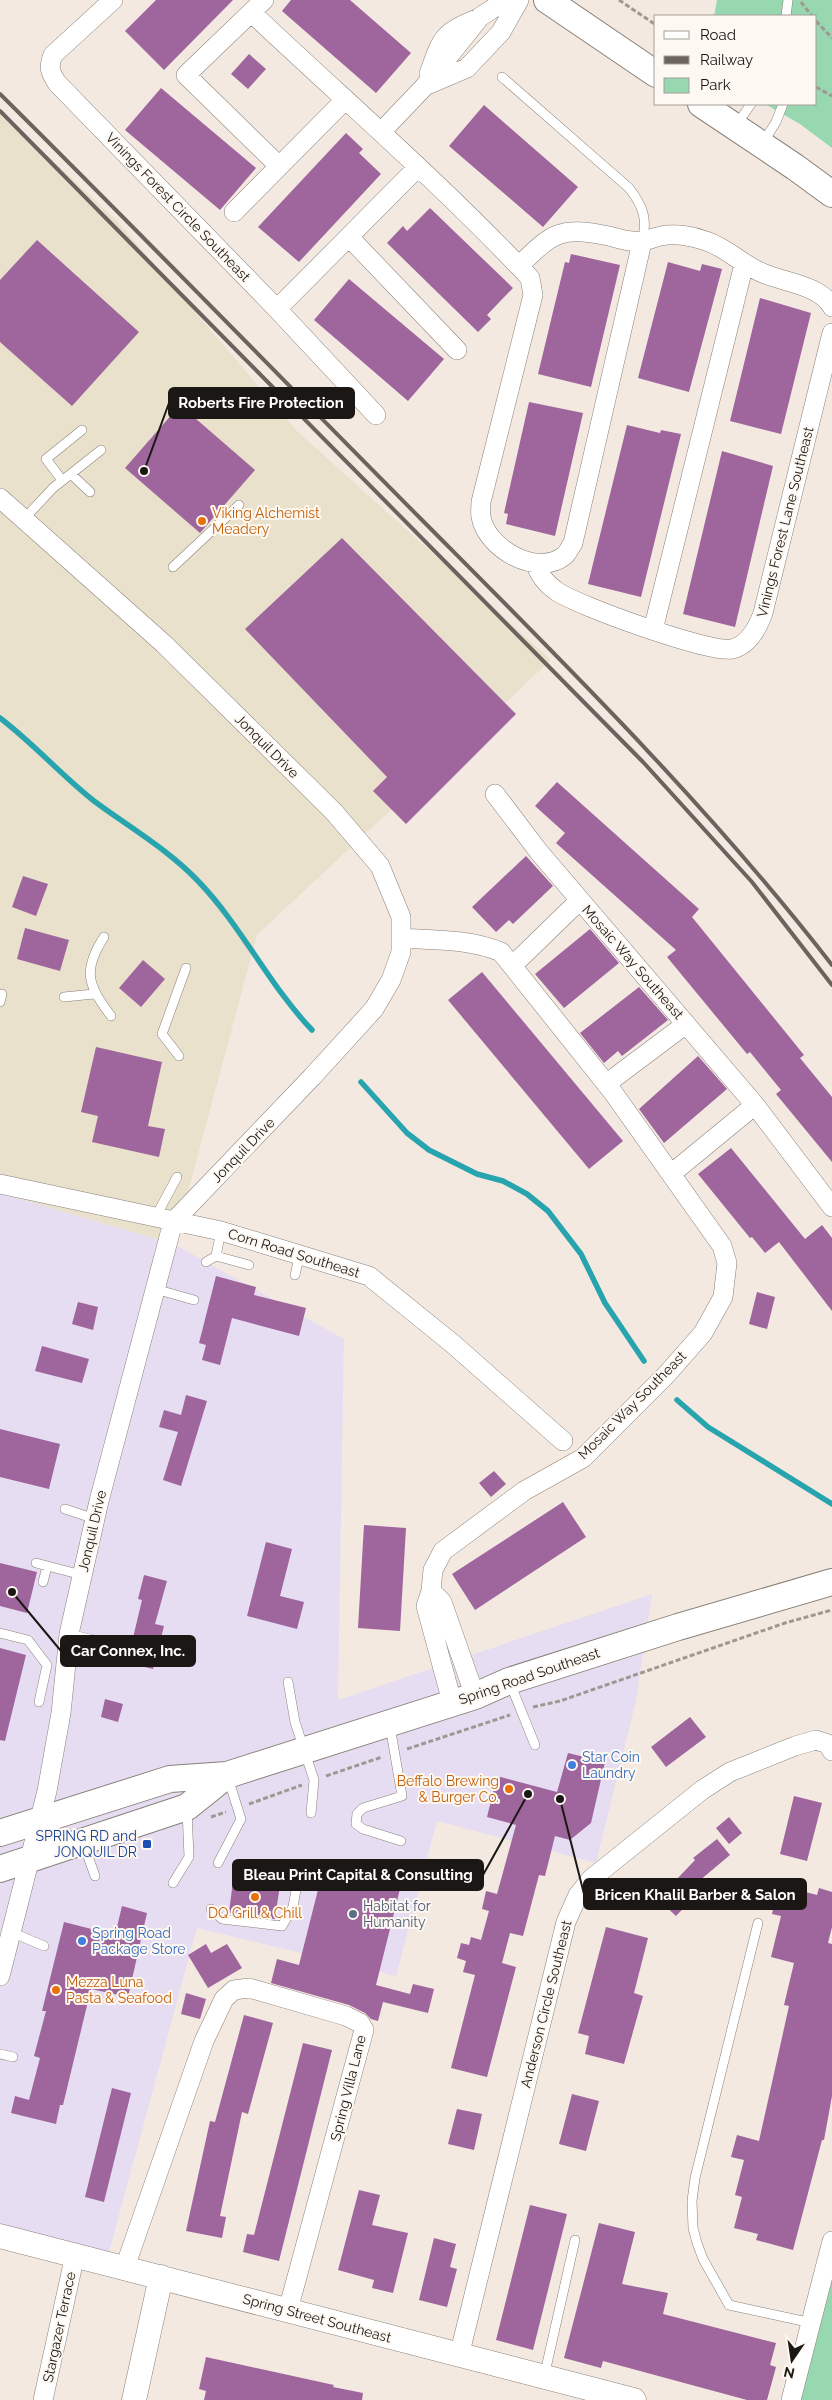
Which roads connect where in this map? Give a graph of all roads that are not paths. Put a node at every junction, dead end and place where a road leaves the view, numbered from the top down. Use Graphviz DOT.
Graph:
graph roads {
  1 [pos="113,0"];
  2 [pos="506,0"];
  3 [pos="519,0"];
  4 [pos="547,0"];
  5 [pos="788,0"];
  6 [pos="258,6"];
  7 [pos="786,15"];
  8 [pos="654,73"];
  9 [pos="502,78"];
  10 [pos="424,87"];
  11 [pos="344,101"];
  12 [pos="703,105"];
  13 [pos="750,105"];
  14 [pos="783,105"];
  15 [pos="736,126"];
  16 [pos="382,131"];
  17 [pos="762,144"];
  18 [pos="279,166"];
  19 [pos="418,167"];
  20 [pos="832,194"];
  21 [pos="234,212"];
  22 [pos="348,237"];
  23 [pos="642,242"];
  24 [pos="744,264"];
  25 [pos="519,266"];
  26 [pos="832,307"];
  27 [pos="278,309"];
  28 [pos="832,333"];
  29 [pos="457,350"];
  30 [pos="376,415"];
  31 [pos="82,430"];
  32 [pos="101,450"];
  33 [pos="70,474"];
  34 [pos="62,480"];
  35 [pos="90,492"];
  36 [pos="0,498"];
  37 [pos="239,505"];
  38 [pos="24,519"];
  39 [pos="535,563"];
  40 [pos="174,567"];
  41 [pos="653,630"];
  42 [pos="495,794"];
  43 [pos="580,900"];
  44 [pos="104,937"];
  45 [pos="401,938"];
  46 [pos="512,966"];
  47 [pos="186,968"];
  48 [pos="94,994"];
  49 [pos="64,996"];
  50 [pos="111,1016"];
  51 [pos="686,1024"];
  52 [pos="179,1056"];
  53 [pos="606,1084"];
  54 [pos="755,1105"];
  55 [pos="671,1174"];
  56 [pos="178,1177"];
  57 [pos="0,1184"];
  58 [pos="832,1207"];
  59 [pos="164,1220"];
  60 [pos="221,1231"];
  61 [pos="300,1253"];
  62 [pos="216,1256"];
  63 [pos="206,1262"];
  64 [pos="249,1265"];
  65 [pos="295,1275"];
  66 [pos="155,1289"];
  67 [pos="194,1300"];
  68 [pos="563,1441"];
  69 [pos="65,1510"];
  70 [pos="95,1519"];
  71 [pos="36,1563"];
  72 [pos="47,1566"];
  73 [pos="82,1575"];
  74 [pos="43,1582"];
  75 [pos="832,1582"];
  76 [pos="0,1633"];
  77 [pos="69,1634"];
  78 [pos="94,1640"];
  79 [pos="44,1676"];
  80 [pos="64,1679"];
  81 [pos="509,1681"];
  82 [pos="288,1682"];
  83 [pos="464,1699"];
  84 [pos="39,1702"];
  85 [pos="390,1722"];
  86 [pos="535,1745"];
  87 [pos="832,1751"];
  88 [pos="308,1757"];
  89 [pos="227,1775"];
  90 [pos="311,1813"];
  91 [pos="187,1816"];
  92 [pos="39,1820"];
  93 [pos="0,1833"];
  94 [pos="401,1840"];
  95 [pos="83,1842"];
  96 [pos="28,1860"];
  97 [pos="218,1863"];
  98 [pos="0,1869"];
  99 [pos="299,1872"];
  100 [pos="95,1876"];
  101 [pos="173,1883"];
  102 [pos="211,1909"];
  103 [pos="758,1923"];
  104 [pos="11,1932"];
  105 [pos="44,1946"];
  106 [pos="0,1976"];
  107 [pos="0,2054"];
  108 [pos="13,2057"];
  109 [pos="0,2236"];
  110 [pos="575,2240"];
  111 [pos="832,2241"];
  112 [pos="75,2255"];
  113 [pos="125,2267"];
  114 [pos="161,2277"];
  115 [pos="288,2310"];
  116 [pos="812,2323"];
  117 [pos="459,2356"];
  118 [pos="544,2377"];
  119 [pos="43,2400"];
  120 [pos="134,2400"];
  121 [pos="634,2400"];
  122 [pos="790,2400"];
  1 -- 27 [label="street, Vinings Forest Circle Southeast"];
  2 -- 10 [label="street"];
  3 -- 10 [label="street"];
  4 -- 8 [label="main road"];
  5 -- 7 [label="lane"];
  6 -- 11 [label="street"];
  6 -- 18 [label="street"];
  9 -- 23 [label="lane"];
  10 -- 16 [label="street"];
  11 -- 16 [label="street"];
  11 -- 18 [label="street"];
  12 -- 15 [label="main road"];
  13 -- 15 [label="lane"];
  14 -- 17 [label="lane"];
  15 -- 17 [label="main road"];
  16 -- 19 [label="street"];
  17 -- 20 [label="main road"];
  18 -- 21 [label="street"];
  19 -- 22 [label="street"];
  19 -- 25 [label="street"];
  22 -- 27 [label="street"];
  22 -- 29 [label="street"];
  23 -- 24 [label="street"];
  23 -- 25 [label="street"];
  23 -- 39 [label="street"];
  24 -- 26 [label="street"];
  24 -- 41 [label="street"];
  25 -- 39 [label="street"];
  27 -- 30 [label="street, Vinings Forest Circle Southeast"];
  28 -- 41 [label="street, Vinings Forest Lane Southeast"];
  31 -- 34 [label="lane"];
  32 -- 33 [label="lane"];
  33 -- 34 [label="lane"];
  33 -- 35 [label="lane"];
  34 -- 38 [label="lane"];
  36 -- 38 [label="street, Jonquil Drive"];
  37 -- 40 [label="lane"];
  38 -- 45 [label="street, Jonquil Drive"];
  39 -- 41 [label="street, Vinings Forest Lane Southeast"];
  42 -- 43 [label="street, Mosaic Way Southeast"];
  43 -- 46 [label="street, Mosaic Way Southeast"];
  43 -- 51 [label="street, Mosaic Way Southeast"];
  44 -- 48 [label="lane"];
  45 -- 46 [label="street, Mosaic Way Southeast"];
  45 -- 59 [label="street, Jonquil Drive"];
  46 -- 53 [label="street, Mosaic Way Southeast"];
  47 -- 52 [label="lane"];
  48 -- 49 [label="lane"];
  48 -- 50 [label="lane"];
  51 -- 53 [label="street, Mosaic Way Southeast"];
  51 -- 54 [label="street, Mosaic Way Southeast"];
  53 -- 55 [label="street, Mosaic Way Southeast"];
  54 -- 55 [label="street"];
  54 -- 58 [label="street, Mosaic Way Southeast"];
  55 -- 83 [label="street, Mosaic Way Southeast"];
  56 -- 59 [label="lane"];
  57 -- 59 [label="street, Corn Road Southeast"];
  59 -- 60 [label="street, Corn Road Southeast"];
  59 -- 66 [label="street, Jonquil Drive"];
  60 -- 61 [label="street, Corn Road Southeast"];
  60 -- 62 [label="lane"];
  61 -- 65 [label="lane"];
  61 -- 68 [label="street, Corn Road Southeast"];
  62 -- 63 [label="lane"];
  62 -- 64 [label="lane"];
  66 -- 67 [label="lane"];
  66 -- 70 [label="street, Jonquil Drive"];
  69 -- 70 [label="lane"];
  70 -- 73 [label="street, Jonquil Drive"];
  71 -- 72 [label="lane"];
  72 -- 73 [label="lane"];
  72 -- 74 [label="lane"];
  73 -- 77 [label="street, Jonquil Drive"];
  75 -- 81 [label="main road, Spring Road Southeast"];
  76 -- 79 [label="lane"];
  77 -- 78 [label="lane"];
  77 -- 80 [label="street, Jonquil Drive"];
  79 -- 80 [label="lane"];
  79 -- 84 [label="lane"];
  80 -- 92 [label="street, Jonquil Drive"];
  81 -- 83 [label="main road, Spring Road Southeast"];
  81 -- 86 [label="lane"];
  82 -- 88 [label="lane"];
  83 -- 85 [label="main road, Spring Road Southeast"];
  85 -- 88 [label="main road, Spring Road Southeast"];
  85 -- 94 [label="lane"];
  87 -- 117 [label="street, Anderson Circle Southeast"];
  88 -- 89 [label="main road, Spring Road Southeast"];
  88 -- 90 [label="lane"];
  89 -- 91 [label="main road, Spring Road Southeast"];
  89 -- 92 [label="main road, Spring Road Southeast"];
  89 -- 97 [label="lane"];
  91 -- 95 [label="main road, Spring Road Southeast"];
  91 -- 101 [label="lane"];
  92 -- 93 [label="main road, Spring Road Southeast"];
  92 -- 96 [label="street, Jonquil Drive"];
  95 -- 96 [label="main road, Spring Road Southeast"];
  95 -- 100 [label="lane"];
  96 -- 98 [label="main road, Spring Road Southeast"];
  96 -- 104 [label="street, Jonquil Drive"];
  99 -- 102 [label="lane"];
  103 -- 116 [label="lane"];
  104 -- 105 [label="lane"];
  104 -- 106 [label="street, Jonquil Drive"];
  107 -- 108 [label="lane"];
  109 -- 112 [label="street, Spring Street Southeast"];
  110 -- 118 [label="lane"];
  111 -- 116 [label="street"];
  112 -- 113 [label="street, Spring Street Southeast"];
  112 -- 119 [label="street, Stargazer Terrace"];
  113 -- 114 [label="street, Spring Street Southeast"];
  113 -- 115 [label="street, Spring Villa Lane"];
  114 -- 115 [label="street, Spring Street Southeast"];
  114 -- 120 [label="street"];
  115 -- 117 [label="street, Spring Street Southeast"];
  116 -- 122 [label="street"];
  117 -- 118 [label="street, Spring Street Southeast"];
  118 -- 121 [label="street, Spring Street Southeast"];
}
